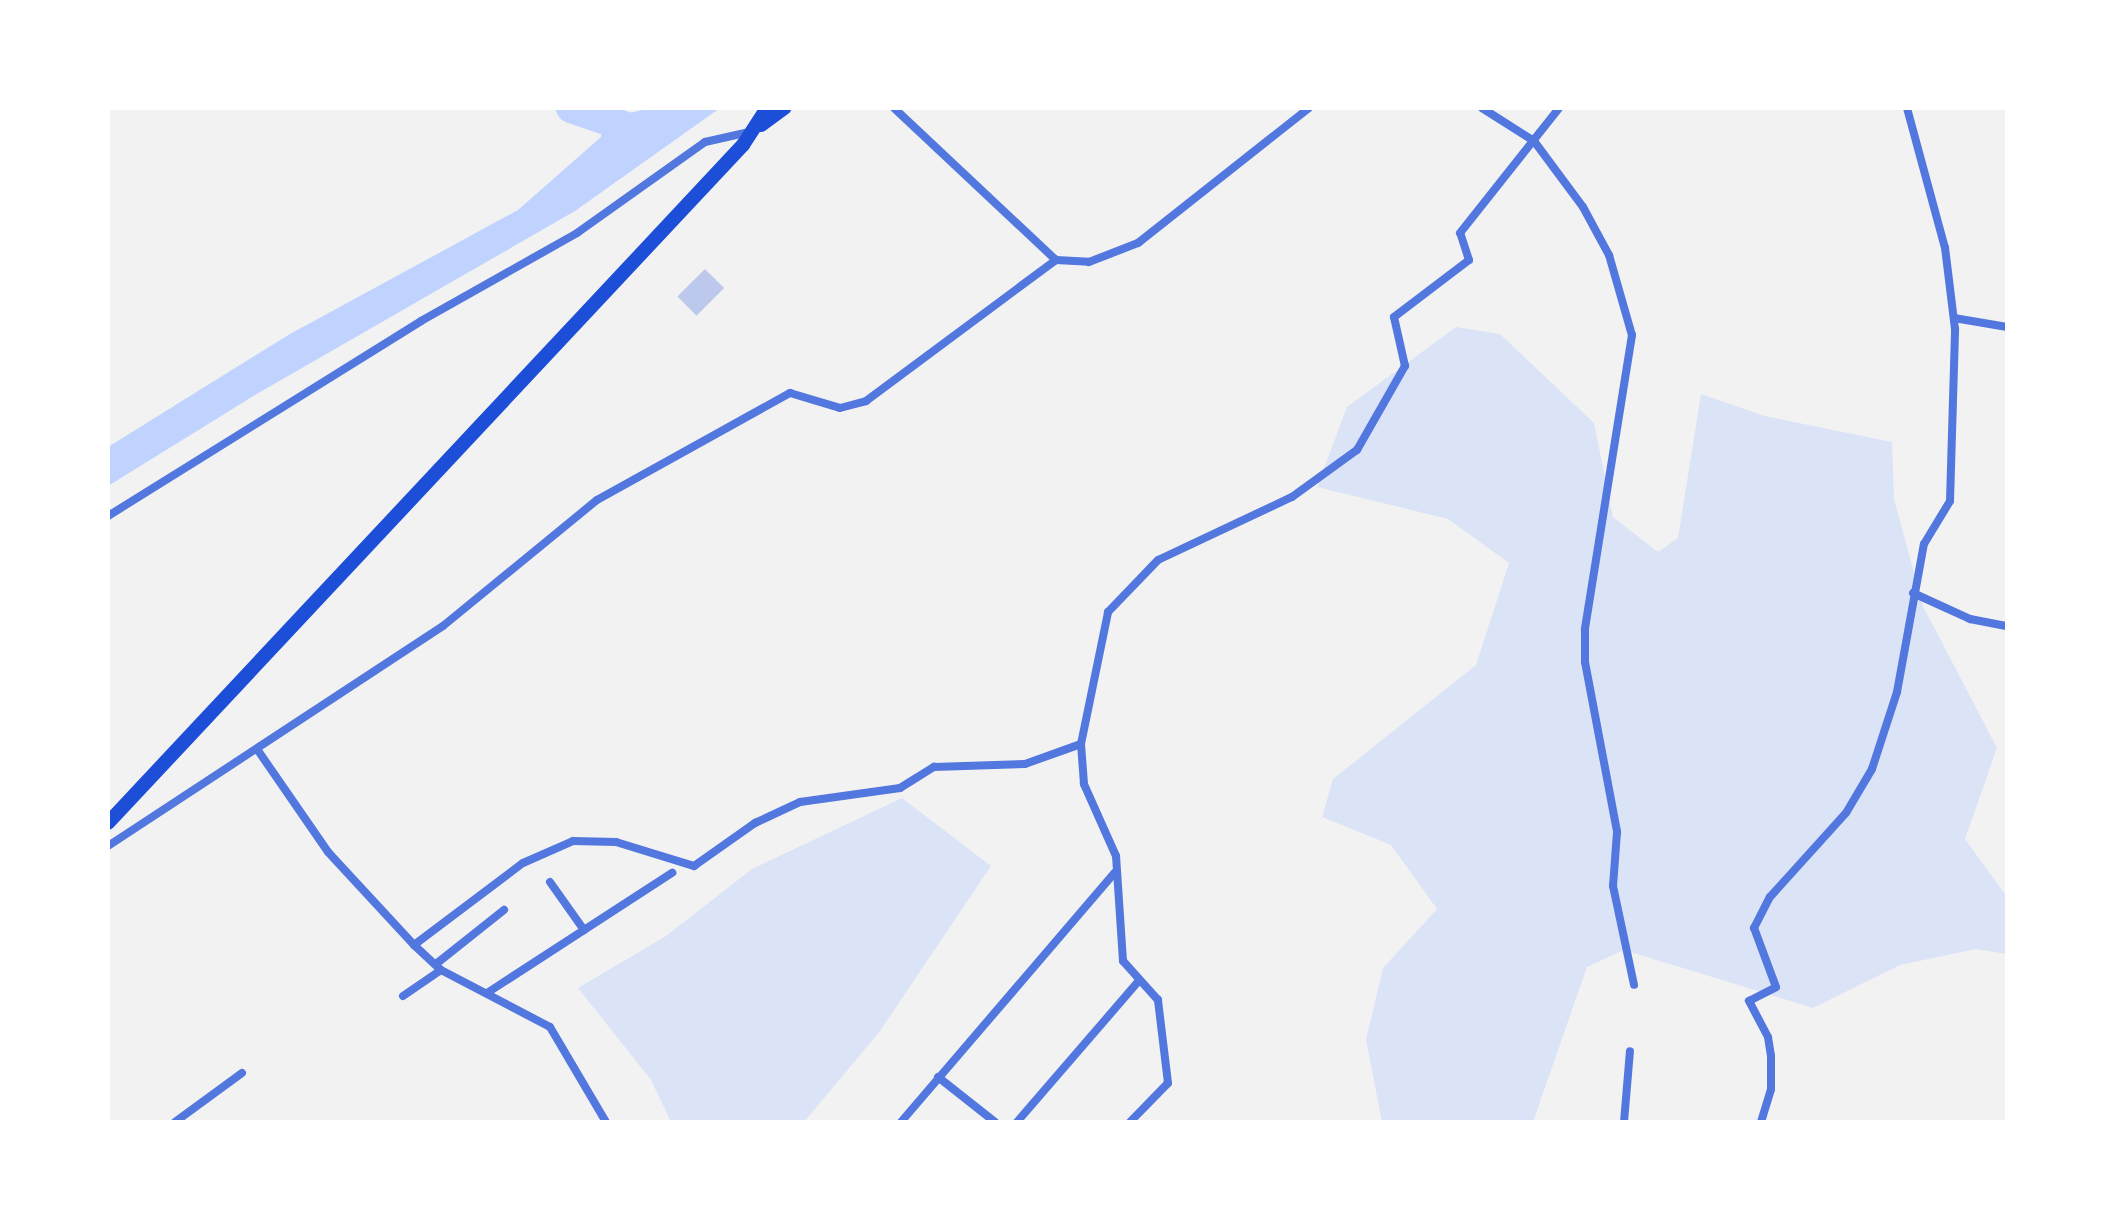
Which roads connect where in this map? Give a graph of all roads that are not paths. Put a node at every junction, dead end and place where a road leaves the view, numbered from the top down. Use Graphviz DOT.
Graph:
graph roads {
  1 [pos="767,108"];
  2 [pos="784,108"];
  3 [pos="894,108"];
  4 [pos="1309,108"];
  5 [pos="1482,108"];
  6 [pos="1559,108"];
  7 [pos="1907,108"];
  8 [pos="755,130"];
  9 [pos="1534,141"];
  10 [pos="1056,260"];
  11 [pos="1954,318"];
  12 [pos="2007,327"];
  13 [pos="108,516"];
  14 [pos="1913,593"];
  15 [pos="2007,626"];
  16 [pos="1081,744"];
  17 [pos="257,749"];
  18 [pos="108,823"];
  19 [pos="108,846"];
  20 [pos="1115,872"];
  21 [pos="672,873"];
  22 [pos="550,882"];
  23 [pos="504,910"];
  24 [pos="584,930"];
  25 [pos="414,945"];
  26 [pos="439,967"];
  27 [pos="1138,982"];
  28 [pos="1634,985"];
  29 [pos="487,993"];
  30 [pos="403,996"];
  31 [pos="1630,1051"];
  32 [pos="242,1073"];
  33 [pos="938,1077"];
  34 [pos="175,1122"];
  35 [pos="606,1122"];
  36 [pos="901,1122"];
  37 [pos="995,1122"];
  38 [pos="1017,1122"];
  39 [pos="1130,1122"];
  40 [pos="1624,1122"];
  41 [pos="1761,1122"];
  1 -- 8 [label="main road"];
  2 -- 8 [label="main road"];
  3 -- 10 [label="street"];
  4 -- 10 [label="street"];
  5 -- 9 [label="street"];
  6 -- 9 [label="street"];
  7 -- 11 [label="street"];
  8 -- 13 [label="street"];
  8 -- 18 [label="main road"];
  9 -- 16 [label="street"];
  9 -- 28 [label="street"];
  10 -- 17 [label="street"];
  11 -- 12 [label="street"];
  11 -- 14 [label="street"];
  14 -- 15 [label="street"];
  14 -- 41 [label="street"];
  16 -- 20 [label="street"];
  16 -- 25 [label="street"];
  17 -- 19 [label="street"];
  17 -- 25 [label="street"];
  20 -- 27 [label="street"];
  20 -- 33 [label="street"];
  21 -- 24 [label="street"];
  22 -- 24 [label="street"];
  23 -- 26 [label="street"];
  24 -- 29 [label="street"];
  25 -- 26 [label="street"];
  26 -- 29 [label="street"];
  26 -- 30 [label="street"];
  27 -- 38 [label="street"];
  27 -- 39 [label="street"];
  29 -- 35 [label="street"];
  31 -- 40 [label="street"];
  32 -- 34 [label="street"];
  33 -- 36 [label="street"];
  33 -- 37 [label="street"];
}
